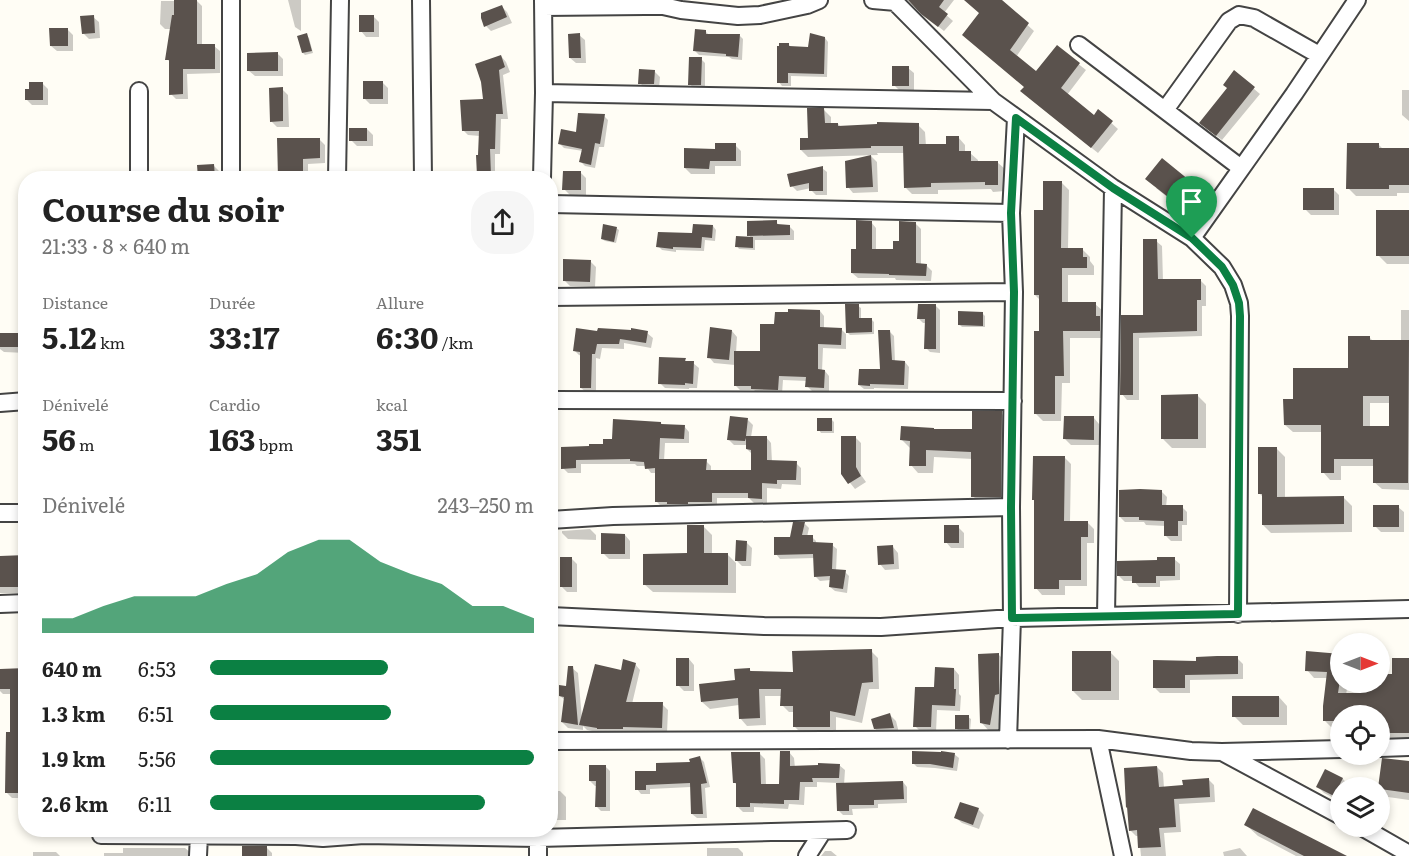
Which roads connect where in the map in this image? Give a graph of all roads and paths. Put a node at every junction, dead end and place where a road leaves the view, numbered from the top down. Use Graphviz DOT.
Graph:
graph roads {
  1 [pos="231,0"];
  2 [pos="340,0"];
  3 [pos="421,0"];
  4 [pos="819,0"];
  5 [pos="873,0"];
  6 [pos="1357,0"];
  7 [pos="895,1"];
  8 [pos="543,3"];
  9 [pos="1079,45"];
  10 [pos="1319,55"];
  11 [pos="139,91"];
  12 [pos="543,93"];
  13 [pos="993,101"];
  14 [pos="1165,110"];
  15 [pos="1016,118"];
  16 [pos="1241,168"];
  17 [pos="139,171"];
  18 [pos="231,171"];
  19 [pos="337,171"];
  20 [pos="423,171"];
  21 [pos="542,171"];
  22 [pos="1113,188"];
  23 [pos="558,204"];
  24 [pos="1011,213"];
  25 [pos="1192,238"];
  26 [pos="1014,292"];
  27 [pos="558,297"];
  28 [pos="558,400"];
  29 [pos="18,401"];
  30 [pos="1013,401"];
  31 [pos="0,403"];
  32 [pos="1011,507"];
  33 [pos="0,513"];
  34 [pos="18,513"];
  35 [pos="558,519"];
  36 [pos="18,603"];
  37 [pos="0,604"];
  38 [pos="1409,609"];
  39 [pos="1238,614"];
  40 [pos="558,616"];
  41 [pos="1106,616"];
  42 [pos="1012,618"];
  43 [pos="1098,739"];
  44 [pos="1008,740"];
  45 [pos="558,741"];
  46 [pos="1409,747"];
  47 [pos="1390,748"];
  48 [pos="1330,749"];
  49 [pos="1222,752"];
  50 [pos="1330,810"];
  51 [pos="847,830"];
  52 [pos="823,831"];
  53 [pos="558,834"];
  54 [pos="199,837"];
  55 [pos="310,837"];
  56 [pos="337,837"];
  57 [pos="538,837"];
  58 [pos="1379,837"];
  59 [pos="1409,854"];
  60 [pos="198,856"];
  61 [pos="538,856"];
  62 [pos="807,856"];
  63 [pos="1123,856"];
  1 -- 18 [label="street"];
  2 -- 19 [label="street"];
  3 -- 20 [label="street"];
  4 -- 8 [label="street"];
  5 -- 7 [label="street"];
  6 -- 10 [label="street"];
  7 -- 13 [label="street"];
  8 -- 12 [label="street"];
  9 -- 14 [label="street"];
  10 -- 14 [label="street"];
  10 -- 16 [label="street"];
  11 -- 17 [label="street"];
  12 -- 13 [label="street"];
  12 -- 21 [label="street"];
  13 -- 15 [label="street"];
  14 -- 16 [label="street"];
  15 -- 22 [label="street"];
  15 -- 24 [label="street"];
  16 -- 25 [label="street"];
  22 -- 25 [label="street"];
  22 -- 41 [label="street"];
  23 -- 24 [label="street"];
  24 -- 26 [label="street"];
  25 -- 39 [label="street"];
  26 -- 27 [label="street"];
  26 -- 30 [label="street"];
  28 -- 30 [label="street"];
  29 -- 31 [label="street"];
  30 -- 32 [label="street"];
  32 -- 35 [label="street"];
  32 -- 42 [label="street"];
  33 -- 34 [label="street"];
  36 -- 37 [label="street"];
  38 -- 39 [label="street"];
  39 -- 41 [label="street"];
  40 -- 42 [label="street"];
  41 -- 42 [label="street"];
  42 -- 44 [label="street"];
  43 -- 44 [label="street"];
  43 -- 49 [label="street"];
  43 -- 63 [label="street"];
  44 -- 45 [label="street"];
  46 -- 47 [label="street"];
  48 -- 49 [label="street"];
  49 -- 50 [label="street"];
  51 -- 52 [label="street"];
  52 -- 53 [label="street"];
  52 -- 62 [label="street"];
  54 -- 60 [label="street"];
  55 -- 56 [label="street"];
  57 -- 61 [label="street"];
  58 -- 59 [label="street"];
}
